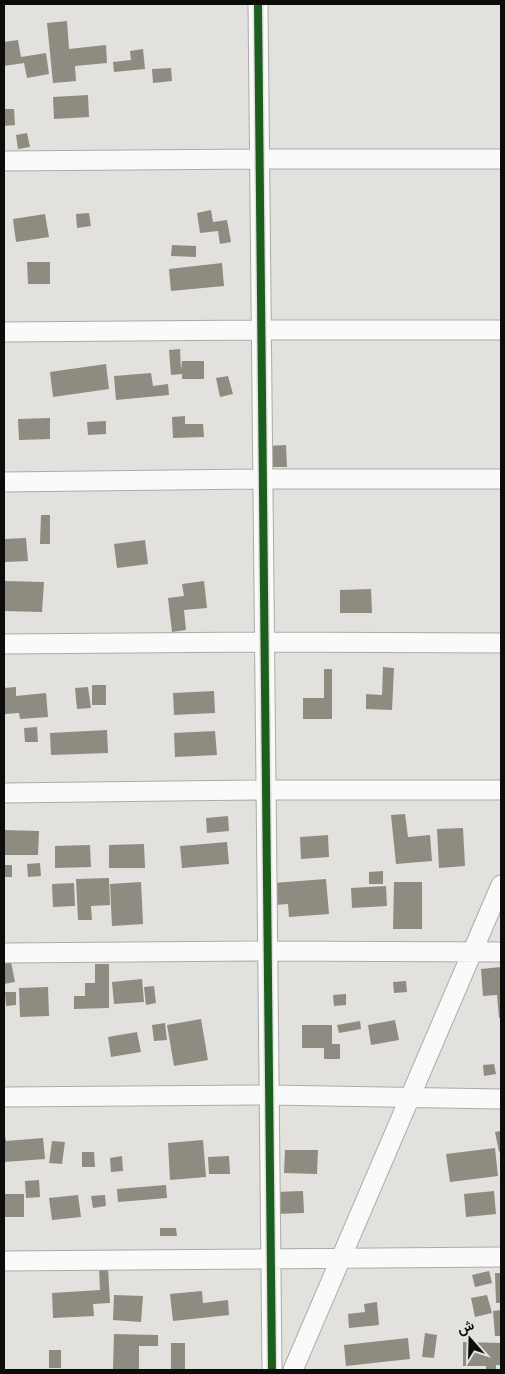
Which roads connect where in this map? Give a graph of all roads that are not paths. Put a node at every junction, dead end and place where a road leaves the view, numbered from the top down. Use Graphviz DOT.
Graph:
graph roads {
  1 [pos="258,4"];
  2 [pos="260,159"];
  3 [pos="501,160"];
  4 [pos="4,161"];
  5 [pos="261,330"];
  6 [pos="501,330"];
  7 [pos="4,332"];
  8 [pos="263,479"];
  9 [pos="501,479"];
  10 [pos="4,482"];
  11 [pos="264,642"];
  12 [pos="501,643"];
  13 [pos="4,644"];
  14 [pos="266,790"];
  15 [pos="501,790"];
  16 [pos="4,793"];
  17 [pos="501,885"];
  18 [pos="268,951"];
  19 [pos="473,952"];
  20 [pos="501,952"];
  21 [pos="4,953"];
  22 [pos="269,1095"];
  23 [pos="4,1097"];
  24 [pos="410,1098"];
  25 [pos="501,1099"];
  26 [pos="501,1257"];
  27 [pos="271,1258"];
  28 [pos="341,1258"];
  29 [pos="4,1261"];
  30 [pos="272,1370"];
  31 [pos="293,1370"];
  1 -- 2 [label="street"];
  2 -- 3 [label="street"];
  2 -- 4 [label="street"];
  2 -- 5 [label="street"];
  5 -- 6 [label="street"];
  5 -- 7 [label="street"];
  5 -- 8 [label="street"];
  8 -- 9 [label="street"];
  8 -- 10 [label="street"];
  8 -- 11 [label="street"];
  11 -- 12 [label="street"];
  11 -- 13 [label="street"];
  11 -- 14 [label="street"];
  14 -- 15 [label="street"];
  14 -- 16 [label="street"];
  14 -- 18 [label="street"];
  17 -- 19 [label="street"];
  18 -- 19 [label="street"];
  18 -- 21 [label="street"];
  18 -- 22 [label="street"];
  19 -- 20 [label="street"];
  19 -- 24 [label="street"];
  22 -- 23 [label="street"];
  22 -- 24 [label="street"];
  22 -- 27 [label="street"];
  24 -- 25 [label="street"];
  24 -- 28 [label="street"];
  26 -- 28 [label="street"];
  27 -- 28 [label="street"];
  27 -- 29 [label="street"];
  27 -- 30 [label="street"];
  28 -- 31 [label="street"];
}
